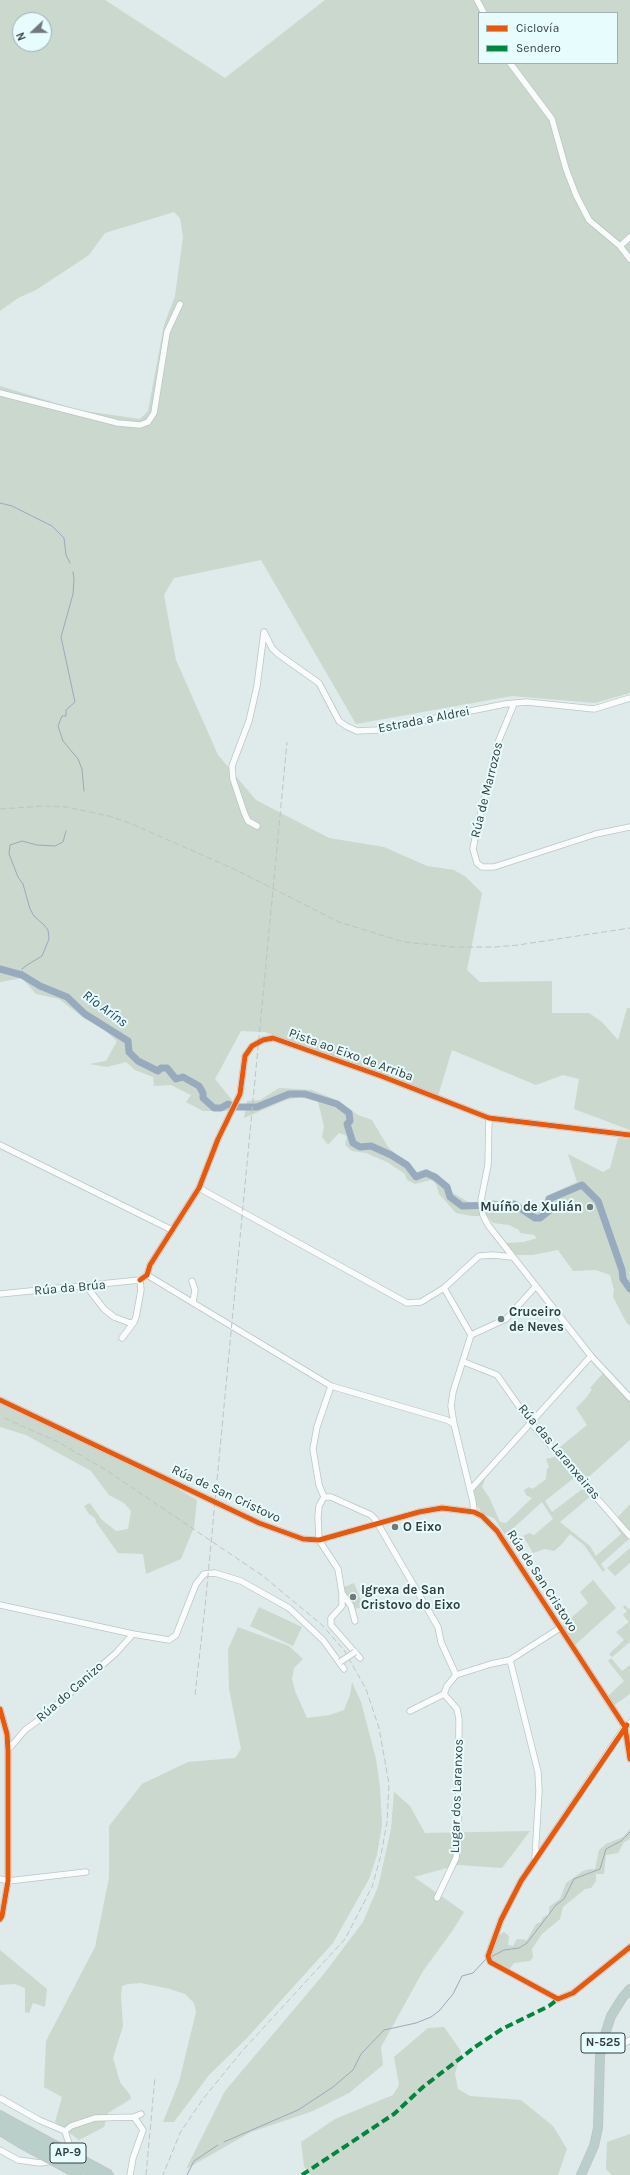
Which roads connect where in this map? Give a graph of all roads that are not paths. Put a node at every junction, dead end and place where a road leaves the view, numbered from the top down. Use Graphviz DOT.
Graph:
graph roads {
  1 [pos="477,0"];
  2 [pos="483,12"];
  3 [pos="511,64"];
  4 [pos="630,237"];
  5 [pos="620,246"];
  6 [pos="630,259"];
  7 [pos="180,304"];
  8 [pos="0,393"];
  9 [pos="630,698"];
  10 [pos="514,704"];
  11 [pos="257,826"];
  12 [pos="630,827"];
  13 [pos="489,1118"];
  14 [pos="630,1135"];
  15 [pos="0,1145"];
  16 [pos="199,1188"];
  17 [pos="172,1230"];
  18 [pos="512,1257"];
  19 [pos="147,1275"];
  20 [pos="140,1280"];
  21 [pos="192,1281"];
  22 [pos="536,1286"];
  23 [pos="87,1287"];
  24 [pos="444,1288"];
  25 [pos="0,1294"];
  26 [pos="193,1302"];
  27 [pos="134,1322"];
  28 [pos="471,1335"];
  29 [pos="122,1338"];
  30 [pos="591,1356"];
  31 [pos="464,1362"];
  32 [pos="331,1386"];
  33 [pos="630,1398"];
  34 [pos="0,1400"];
  35 [pos="530,1422"];
  36 [pos="454,1424"];
  37 [pos="470,1490"];
  38 [pos="324,1497"];
  39 [pos="474,1512"];
  40 [pos="377,1523"];
  41 [pos="630,1536"];
  42 [pos="319,1540"];
  43 [pos="342,1593"];
  44 [pos="0,1605"];
  45 [pos="355,1621"];
  46 [pos="560,1628"];
  47 [pos="133,1634"];
  48 [pos="356,1652"];
  49 [pos="360,1658"];
  50 [pos="510,1660"];
  51 [pos="340,1662"];
  52 [pos="344,1669"];
  53 [pos="456,1675"];
  54 [pos="444,1694"];
  55 [pos="0,1709"];
  56 [pos="410,1711"];
  57 [pos="630,1723"];
  58 [pos="625,1727"];
  59 [pos="8,1750"];
  60 [pos="630,1759"];
  61 [pos="535,1859"];
  62 [pos="86,1872"];
  63 [pos="0,1879"];
  64 [pos="8,1881"];
  65 [pos="436,1898"];
  66 [pos="0,1919"];
  67 [pos="630,1947"];
  68 [pos="630,1989"];
  69 [pos="630,1995"];
  70 [pos="630,2040"];
  71 [pos="614,2048"];
  72 [pos="0,2098"];
  73 [pos="141,2114"];
  74 [pos="0,2115"];
  75 [pos="134,2117"];
  76 [pos="0,2124"];
  77 [pos="0,2131"];
  78 [pos="65,2131"];
  79 [pos="24,2137"];
  80 [pos="0,2150"];
  81 [pos="79,2175"];
  82 [pos="95,2175"];
  83 [pos="110,2175"];
  84 [pos="130,2175"];
  85 [pos="581,2175"];
  86 [pos="586,2175"];
  1 -- 2 [label="street"];
  3 -- 5 [label="street"];
  4 -- 5 [label="street"];
  5 -- 6 [label="street"];
  7 -- 8 [label="street"];
  9 -- 10 [label="street, Estrada a Aldrei"];
  10 -- 11 [label="street, Estrada a Aldrei"];
  10 -- 12 [label="street, Rúa de Marrozos"];
  13 -- 14 [label="street, Pista ao Eixo de Arriba"];
  13 -- 16 [label="street, Pista ao Eixo de Arriba"];
  13 -- 18 [label="street"];
  15 -- 17 [label="street"];
  16 -- 17 [label="street, Pista ao Eixo de Arriba"];
  16 -- 24 [label="street"];
  17 -- 19 [label="street, Pista ao Eixo de Arriba"];
  18 -- 22 [label="street"];
  18 -- 24 [label="street"];
  19 -- 20 [label="street"];
  19 -- 26 [label="street"];
  20 -- 23 [label="street, Rúa da Brúa"];
  20 -- 27 [label="street"];
  21 -- 26 [label="street"];
  22 -- 28 [label="street"];
  22 -- 30 [label="street"];
  23 -- 25 [label="street, Rúa da Brúa"];
  23 -- 27 [label="street"];
  24 -- 28 [label="street"];
  26 -- 32 [label="street"];
  27 -- 29 [label="street"];
  28 -- 31 [label="street"];
  30 -- 33 [label="street"];
  30 -- 35 [label="street"];
  31 -- 35 [label="street, Rúa das Laranxeiras"];
  31 -- 36 [label="street"];
  32 -- 36 [label="street"];
  32 -- 38 [label="street"];
  34 -- 42 [label="street, Rúa de San Cristovo"];
  35 -- 37 [label="street"];
  35 -- 41 [label="street, Rúa das Laranxeiras"];
  36 -- 37 [label="street"];
  37 -- 39 [label="street"];
  38 -- 40 [label="street"];
  38 -- 42 [label="street"];
  39 -- 40 [label="street, Rúa de San Cristovo"];
  39 -- 46 [label="street, Rúa de San Cristovo"];
  40 -- 42 [label="street, Rúa de San Cristovo"];
  40 -- 53 [label="street"];
  42 -- 43 [label="street"];
  43 -- 45 [label="street"];
  43 -- 48 [label="street"];
  44 -- 47 [label="street"];
  46 -- 50 [label="street"];
  46 -- 58 [label="street, Rúa de San Cristovo"];
  47 -- 51 [label="street"];
  47 -- 59 [label="street, Rúa do Canizo"];
  48 -- 49 [label="street"];
  48 -- 51 [label="street, bridge"];
  50 -- 53 [label="street"];
  50 -- 61 [label="street"];
  51 -- 52 [label="street"];
  53 -- 54 [label="street"];
  54 -- 56 [label="street"];
  54 -- 65 [label="street, Lugar dos Laranxos"];
  55 -- 59 [label="street"];
  57 -- 58 [label="street"];
  58 -- 60 [label="street, Rúa de San Cristovo"];
  58 -- 61 [label="street"];
  59 -- 64 [label="street"];
  61 -- 67 [label="street"];
  62 -- 64 [label="street"];
  63 -- 64 [label="street"];
  64 -- 66 [label="street"];
  68 -- 85 [label="highway, N-525"];
  69 -- 86 [label="highway, N-525"];
  70 -- 71 [label="street"];
  72 -- 78 [label="street"];
  73 -- 75 [label="street"];
  74 -- 79 [label="highway, AP-9"];
  75 -- 78 [label="street"];
  75 -- 84 [label="street"];
  76 -- 79 [label="highway, AP-9"];
  77 -- 79 [label="highway"];
  78 -- 80 [label="street"];
  79 -- 81 [label="highway, bridge"];
  79 -- 82 [label="highway, AP-9, bridge"];
  79 -- 83 [label="highway, AP-9, bridge"];
}
